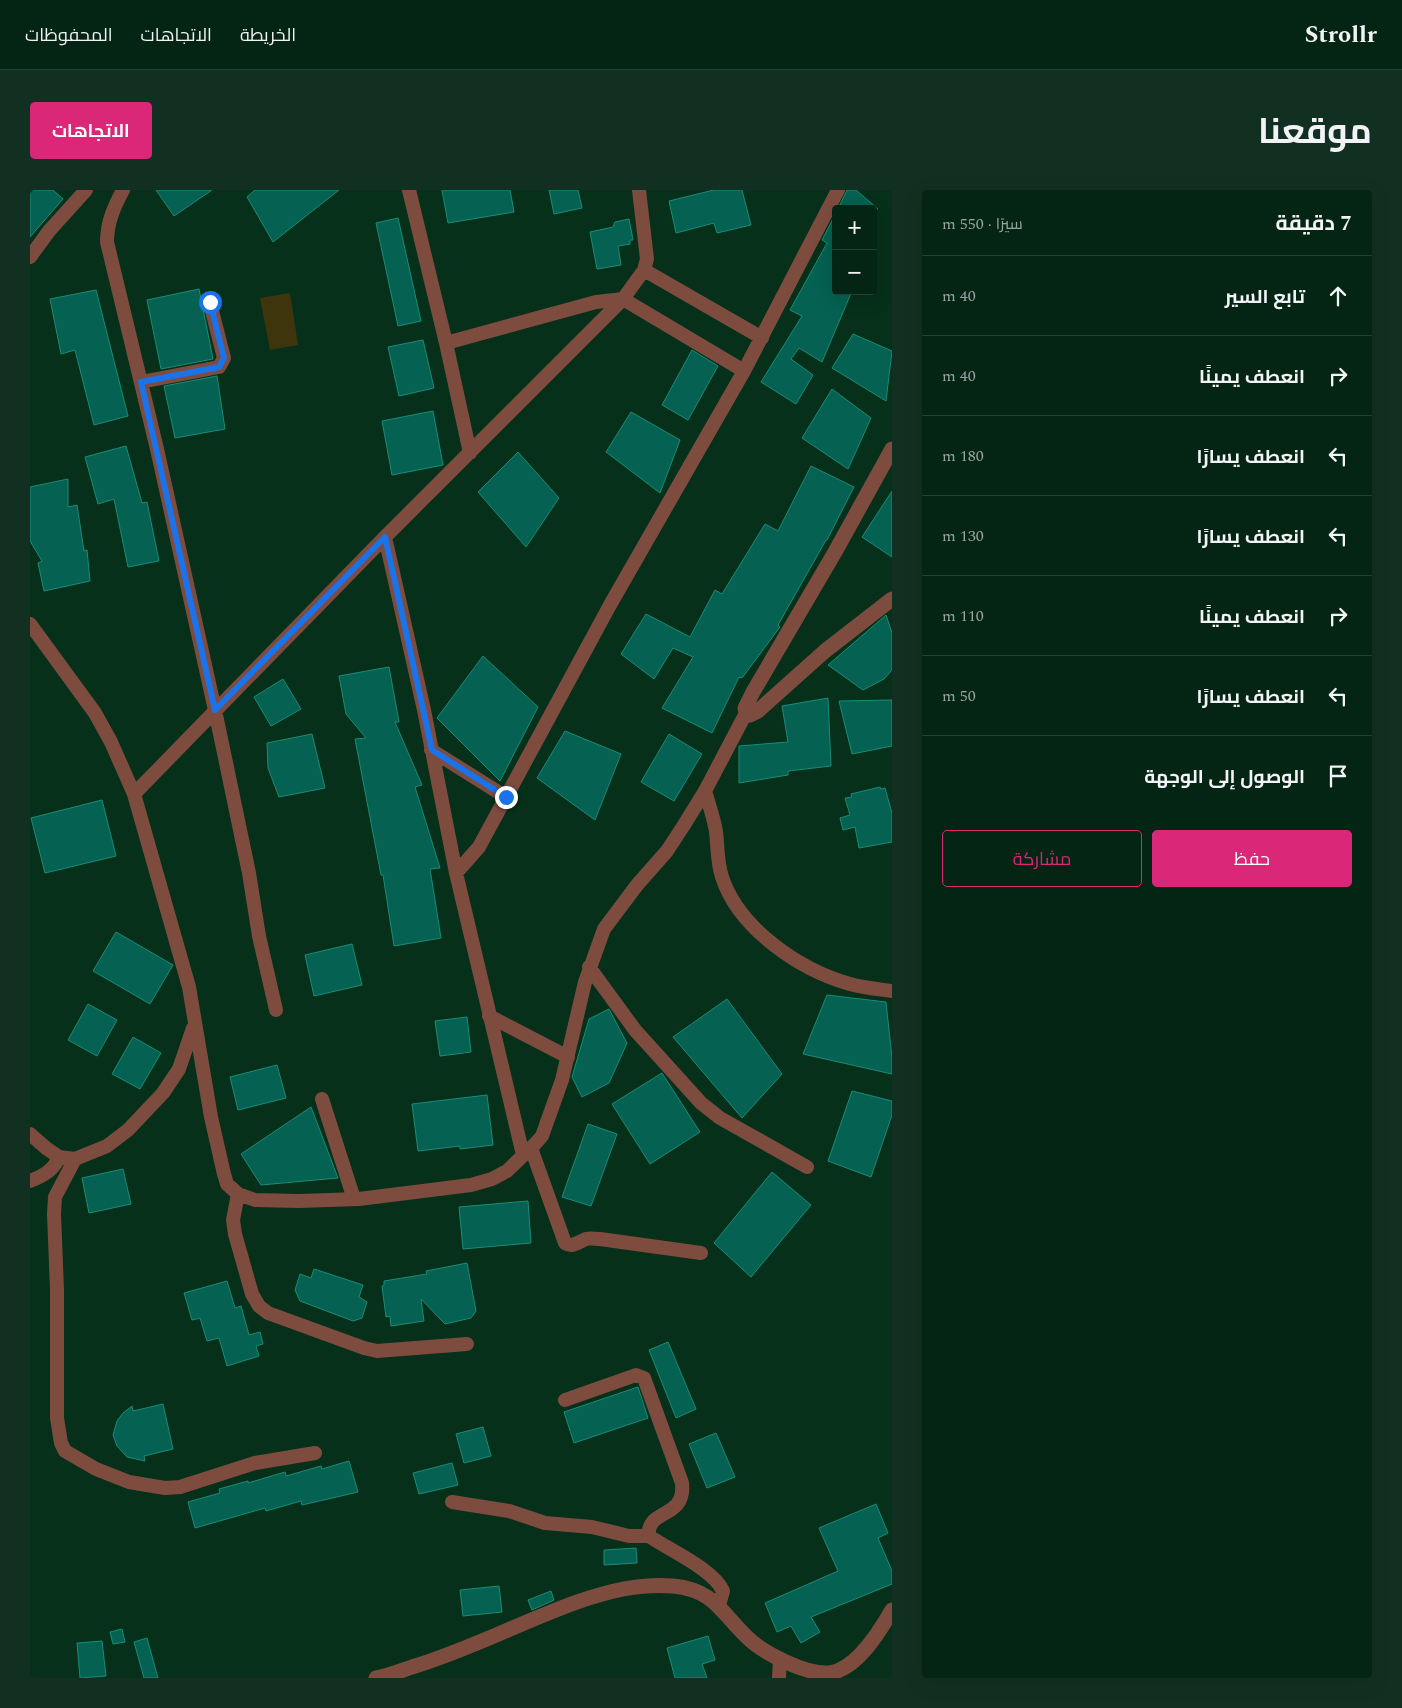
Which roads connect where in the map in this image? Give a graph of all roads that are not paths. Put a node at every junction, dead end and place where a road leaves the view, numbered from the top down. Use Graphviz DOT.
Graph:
graph roads {
  1 [pos="86,190"];
  2 [pos="122,190"];
  3 [pos="409,190"];
  4 [pos="639,190"];
  5 [pos="838,190"];
  6 [pos="30,257"];
  7 [pos="644,270"];
  8 [pos="623,299"];
  9 [pos="210,302"];
  10 [pos="762,338"];
  11 [pos="446,342"];
  12 [pos="744,372"];
  13 [pos="141,382"];
  14 [pos="892,450"];
  15 [pos="470,453"];
  16 [pos="385,537"];
  17 [pos="892,599"];
  18 [pos="30,624"];
  19 [pos="215,710"];
  20 [pos="746,713"];
  21 [pos="432,750"];
  22 [pos="705,791"];
  23 [pos="134,794"];
  24 [pos="506,797"];
  25 [pos="456,873"];
  26 [pos="589,967"];
  27 [pos="892,991"];
  28 [pos="276,1010"];
  29 [pos="489,1016"];
  30 [pos="194,1026"];
  31 [pos="568,1057"];
  32 [pos="322,1099"];
  33 [pos="30,1134"];
  34 [pos="527,1151"];
  35 [pos="59,1156"];
  36 [pos="76,1159"];
  37 [pos="807,1167"];
  38 [pos="30,1181"];
  39 [pos="238,1194"];
  40 [pos="354,1199"];
  41 [pos="701,1253"];
  42 [pos="467,1344"];
  43 [pos="565,1400"];
  44 [pos="315,1453"];
  45 [pos="452,1502"];
  46 [pos="650,1536"];
  47 [pos="719,1605"];
  48 [pos="892,1610"];
  49 [pos="780,1659"];
  50 [pos="376,1678"];
  51 [pos="779,1678"];
  1 -- 6 [label="street"];
  2 -- 13 [label="street"];
  3 -- 11 [label="street"];
  4 -- 7 [label="street"];
  5 -- 10 [label="street"];
  7 -- 8 [label="street"];
  7 -- 10 [label="street"];
  8 -- 11 [label="street"];
  8 -- 12 [label="street"];
  8 -- 15 [label="street"];
  9 -- 13 [label="street"];
  10 -- 12 [label="street"];
  11 -- 15 [label="street"];
  12 -- 24 [label="street"];
  13 -- 19 [label="street"];
  14 -- 20 [label="street"];
  15 -- 16 [label="street"];
  16 -- 19 [label="street"];
  16 -- 21 [label="street"];
  17 -- 20 [label="street"];
  18 -- 23 [label="street"];
  19 -- 23 [label="street"];
  19 -- 28 [label="street"];
  20 -- 22 [label="street"];
  21 -- 24 [label="street"];
  21 -- 25 [label="street"];
  22 -- 26 [label="street"];
  22 -- 27 [label="street"];
  23 -- 30 [label="street"];
  24 -- 25 [label="street"];
  25 -- 29 [label="street"];
  26 -- 31 [label="street"];
  26 -- 37 [label="street"];
  29 -- 31 [label="street"];
  29 -- 34 [label="street"];
  30 -- 36 [label="street"];
  30 -- 39 [label="street"];
  31 -- 34 [label="street"];
  32 -- 40 [label="street"];
  33 -- 35 [label="street"];
  34 -- 40 [label="street"];
  34 -- 41 [label="street"];
  35 -- 36 [label="street"];
  35 -- 38 [label="street"];
  36 -- 44 [label="street"];
  39 -- 40 [label="street"];
  39 -- 42 [label="street"];
  43 -- 46 [label="street"];
  45 -- 46 [label="street"];
  46 -- 47 [label="street"];
  47 -- 49 [label="street"];
  47 -- 50 [label="street"];
  48 -- 49 [label="street"];
  49 -- 51 [label="street"];
}
